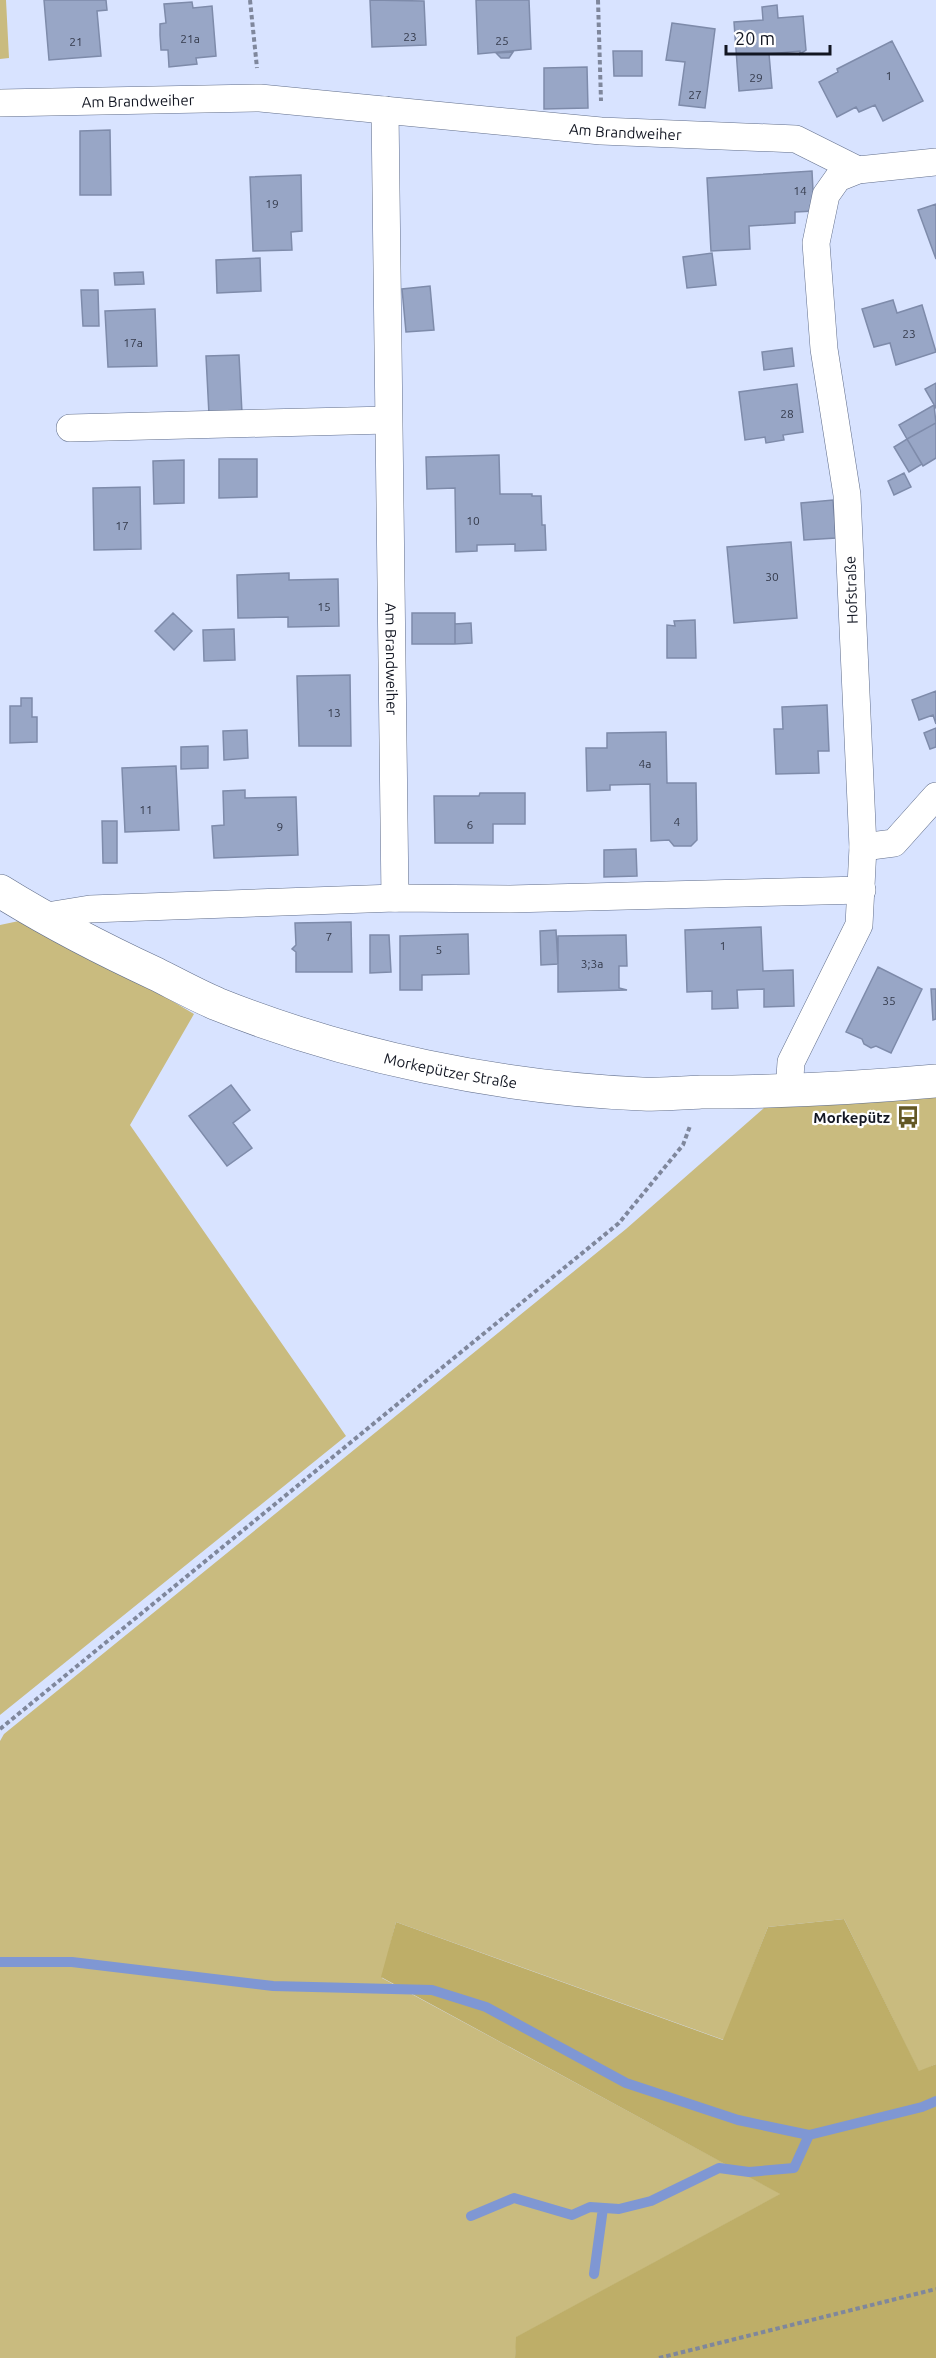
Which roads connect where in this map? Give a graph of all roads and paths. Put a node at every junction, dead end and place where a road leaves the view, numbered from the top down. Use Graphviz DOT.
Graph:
graph roads {
  1 [pos="250,0"];
  2 [pos="598,0"];
  3 [pos="260,98"];
  4 [pos="0,103"];
  5 [pos="385,110"];
  6 [pos="601,131"];
  7 [pos="936,162"];
  8 [pos="858,170"];
  9 [pos="388,420"];
  10 [pos="70,428"];
  11 [pos="936,796"];
  12 [pos="863,847"];
  13 [pos="862,890"];
  14 [pos="0,891"];
  15 [pos="395,898"];
  16 [pos="41,917"];
  17 [pos="936,1081"];
  18 [pos="789,1092"];
  19 [pos="691,1093"];
  20 [pos="0,1729"];
  21 [pos="936,2289"];
  22 [pos="659,2358"];
  1 -- 3 [label="path"];
  2 -- 6 [label="path"];
  3 -- 4 [label="street, Am Brandweiher"];
  3 -- 5 [label="street, Am Brandweiher"];
  5 -- 6 [label="street, Am Brandweiher"];
  5 -- 9 [label="street, Am Brandweiher"];
  6 -- 8 [label="street, Am Brandweiher"];
  7 -- 8 [label="street, Hofstraße"];
  8 -- 12 [label="street, Hofstraße"];
  9 -- 10 [label="street"];
  9 -- 15 [label="street, Am Brandweiher"];
  11 -- 12 [label="street"];
  12 -- 13 [label="street, Hofstraße"];
  13 -- 15 [label="street"];
  13 -- 18 [label="street, Hofstraße"];
  14 -- 16 [label="street, Morkepützer Straße"];
  15 -- 16 [label="street"];
  16 -- 19 [label="street, Morkepützer Straße"];
  17 -- 18 [label="street, Morkepützer Straße"];
  18 -- 19 [label="street, Morkepützer Straße"];
  19 -- 20 [label="path"];
  21 -- 22 [label="path"];
}
